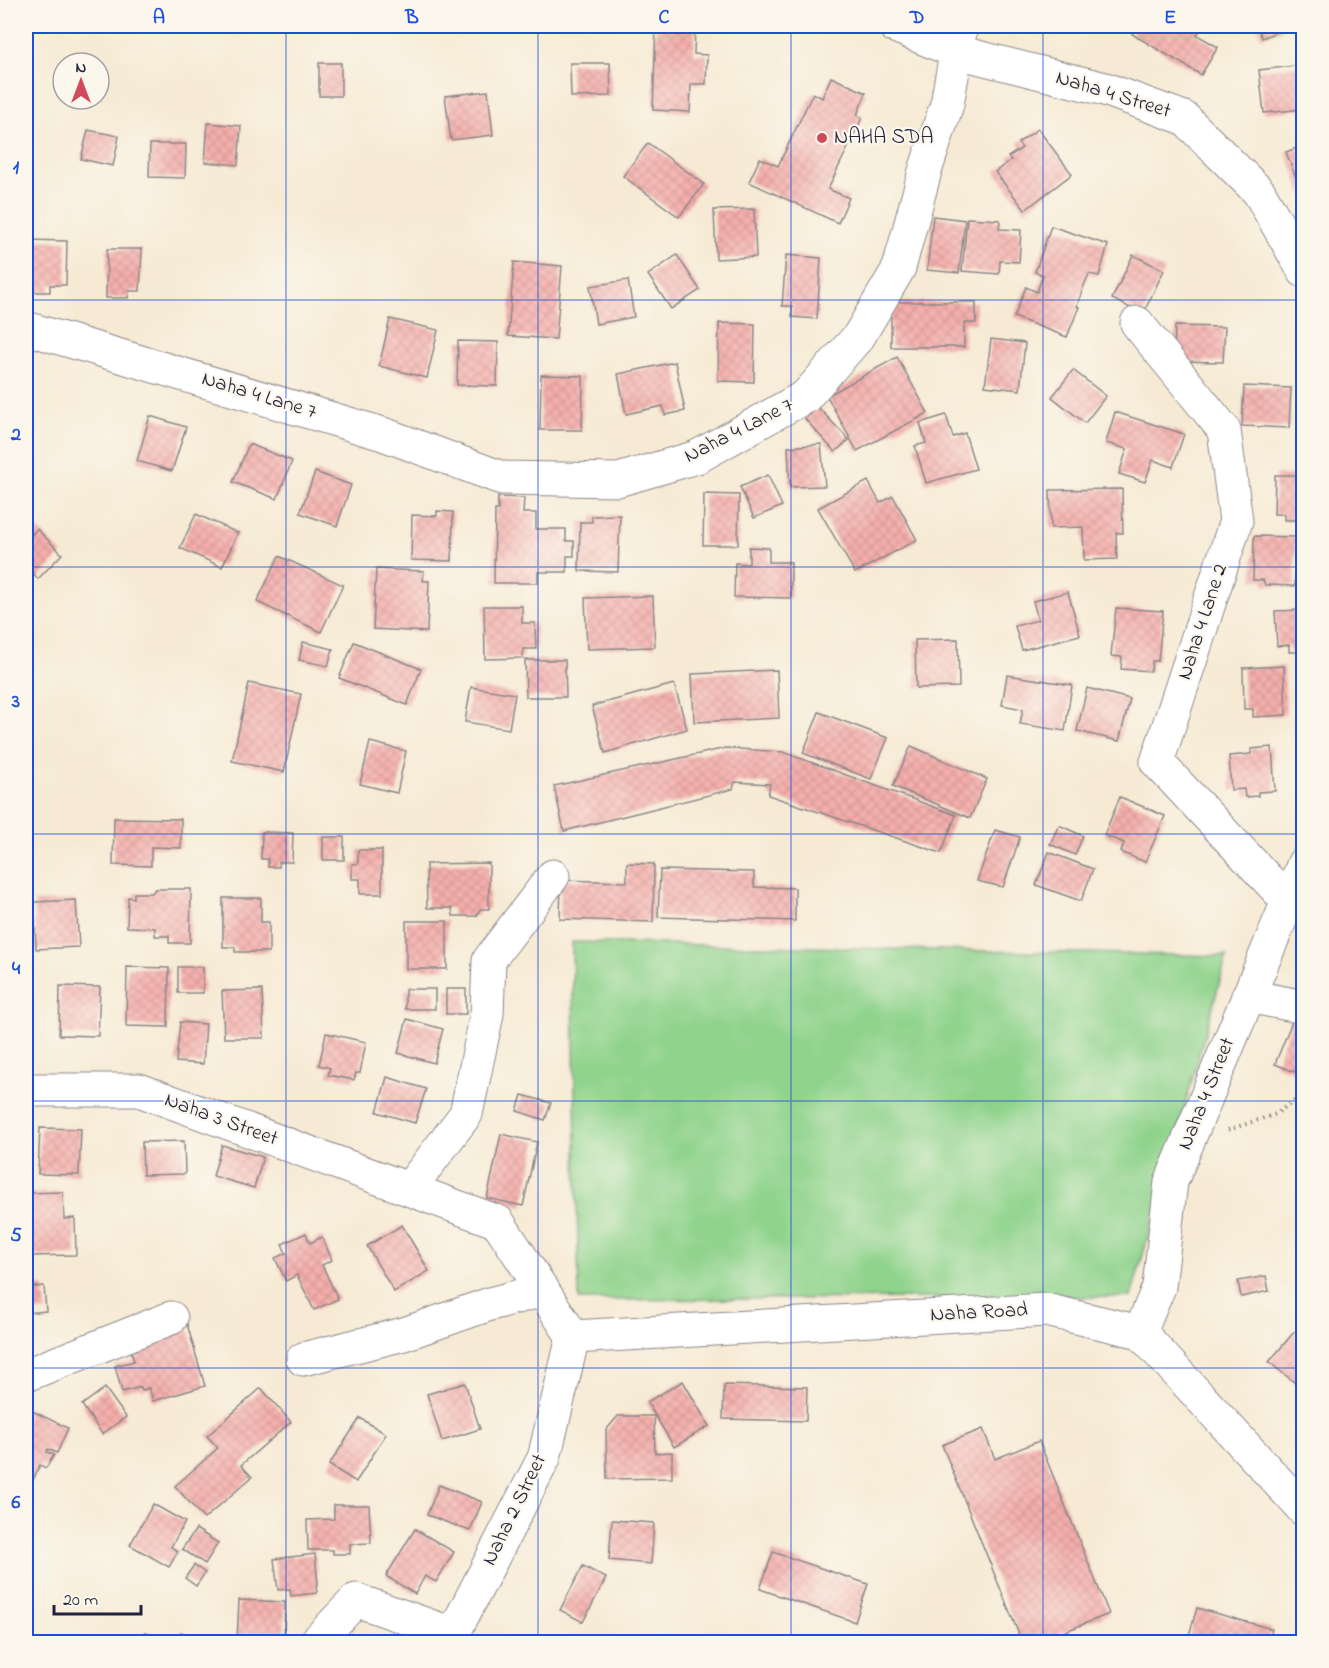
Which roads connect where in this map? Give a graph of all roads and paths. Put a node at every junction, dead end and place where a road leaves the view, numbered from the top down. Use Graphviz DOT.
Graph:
graph roads {
  1 [pos="895,26"];
  2 [pos="959,39"];
  3 [pos="1304,271"];
  4 [pos="1137,323"];
  5 [pos="26,328"];
  6 [pos="1304,863"];
  7 [pos="553,876"];
  8 [pos="1287,900"];
  9 [pos="1248,996"];
  10 [pos="1304,1007"];
  11 [pos="26,1089"];
  12 [pos="1304,1093"];
  13 [pos="1187,1143"];
  14 [pos="409,1189"];
  15 [pos="543,1290"];
  16 [pos="171,1318"];
  17 [pos="1140,1332"];
  18 [pos="573,1337"];
  19 [pos="303,1359"];
  20 [pos="26,1375"];
  21 [pos="1304,1510"];
  22 [pos="451,1638"];
  23 [pos="316,1642"];
  1 -- 2 [label="street, Naha 4 Street"];
  2 -- 3 [label="street, Naha 4 Street"];
  2 -- 5 [label="street, Naha 4 Lane 7"];
  4 -- 8 [label="street, Naha 4 Lane 2"];
  6 -- 8 [label="street, Naha 4 Street"];
  7 -- 14 [label="street"];
  8 -- 9 [label="street, Naha 4 Street"];
  9 -- 10 [label="street"];
  9 -- 13 [label="street, Naha 4 Street"];
  11 -- 14 [label="street, Naha 3 Street"];
  12 -- 13 [label="path"];
  13 -- 17 [label="street, Naha 4 Street"];
  14 -- 15 [label="street, Naha 3 Street"];
  15 -- 18 [label="street, Naha 3 Street"];
  15 -- 19 [label="street"];
  16 -- 20 [label="street"];
  17 -- 18 [label="street, Naha Road"];
  17 -- 21 [label="street"];
  18 -- 22 [label="street, Naha 2 Street"];
  22 -- 23 [label="street"];
}
